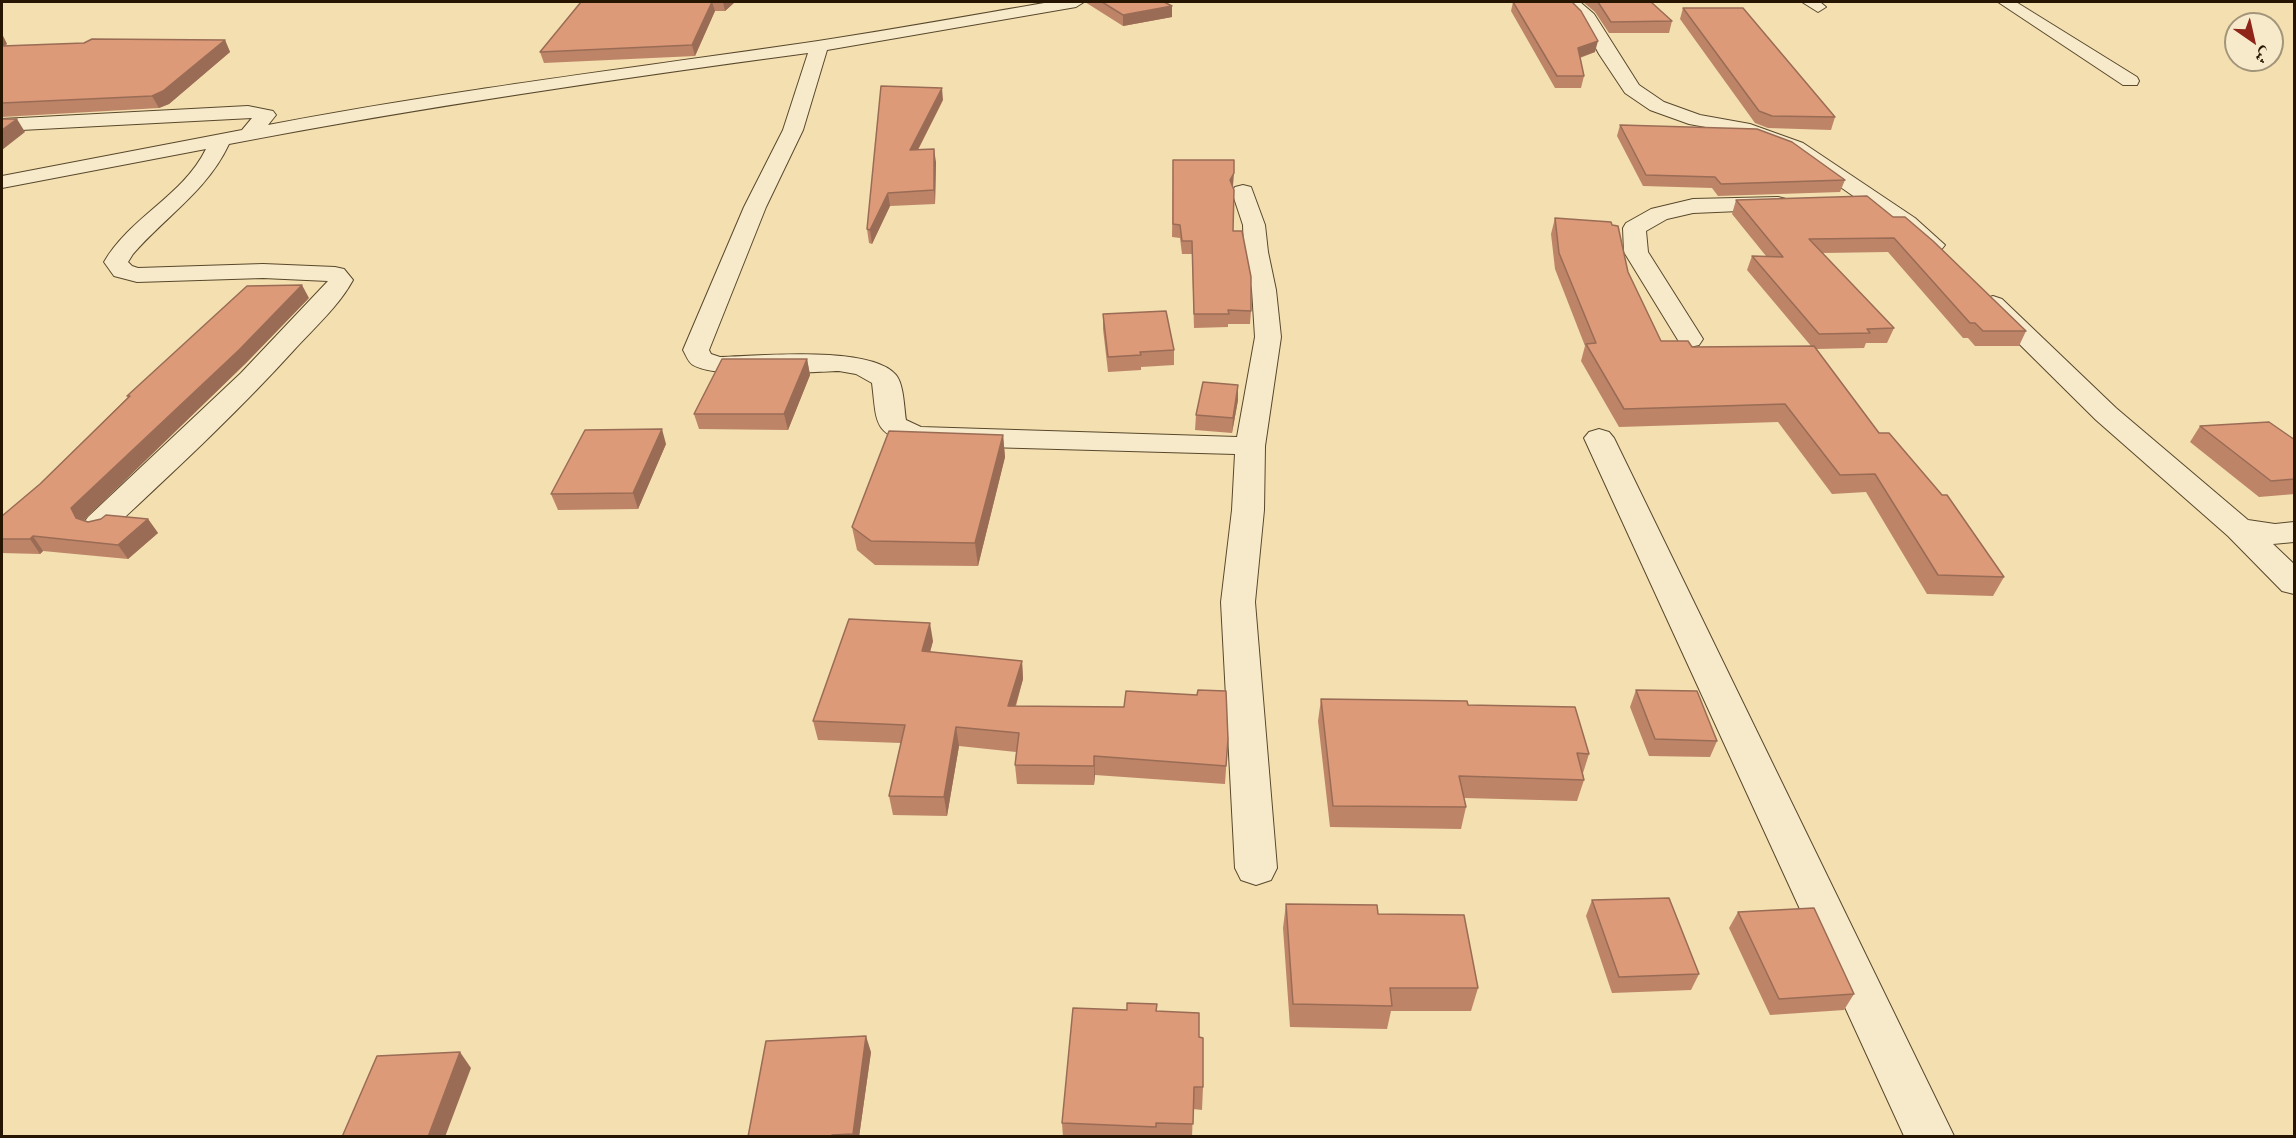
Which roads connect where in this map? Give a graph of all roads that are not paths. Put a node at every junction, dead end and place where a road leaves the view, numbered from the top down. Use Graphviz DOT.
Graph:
graph roads {
  1 [pos="1076,2"];
  2 [pos="1571,2"];
  3 [pos="2006,2"];
  4 [pos="1030,5"];
  5 [pos="819,46"];
  6 [pos="2130,81"];
  7 [pos="2,125"];
  8 [pos="246,136"];
  9 [pos="220,142"];
  10 [pos="2,182"];
  11 [pos="1243,192"];
  12 [pos="1873,200"];
  13 [pos="1840,201"];
  14 [pos="1796,203"];
  15 [pos="1953,264"];
  16 [pos="1978,289"];
  17 [pos="1690,339"];
  18 [pos="1599,438"];
  19 [pos="1250,446"];
  20 [pos="99,524"];
  21 [pos="2239,529"];
  22 [pos="2295,532"];
  23 [pos="2295,583"];
  24 [pos="1256,868"];
  25 [pos="1929,1137"];
  1 -- 4 [label="street"];
  2 -- 12 [label="street"];
  3 -- 6 [label="street"];
  4 -- 5 [label="street"];
  5 -- 8 [label="street"];
  5 -- 19 [label="street"];
  7 -- 8 [label="street"];
  8 -- 9 [label="street"];
  9 -- 10 [label="street"];
  9 -- 20 [label="street"];
  11 -- 19 [label="street"];
  12 -- 13 [label="street"];
  12 -- 15 [label="street"];
  14 -- 17 [label="street"];
  16 -- 21 [label="street"];
  18 -- 25 [label="street"];
  19 -- 24 [label="street"];
  21 -- 22 [label="street"];
  21 -- 23 [label="street"];
}
